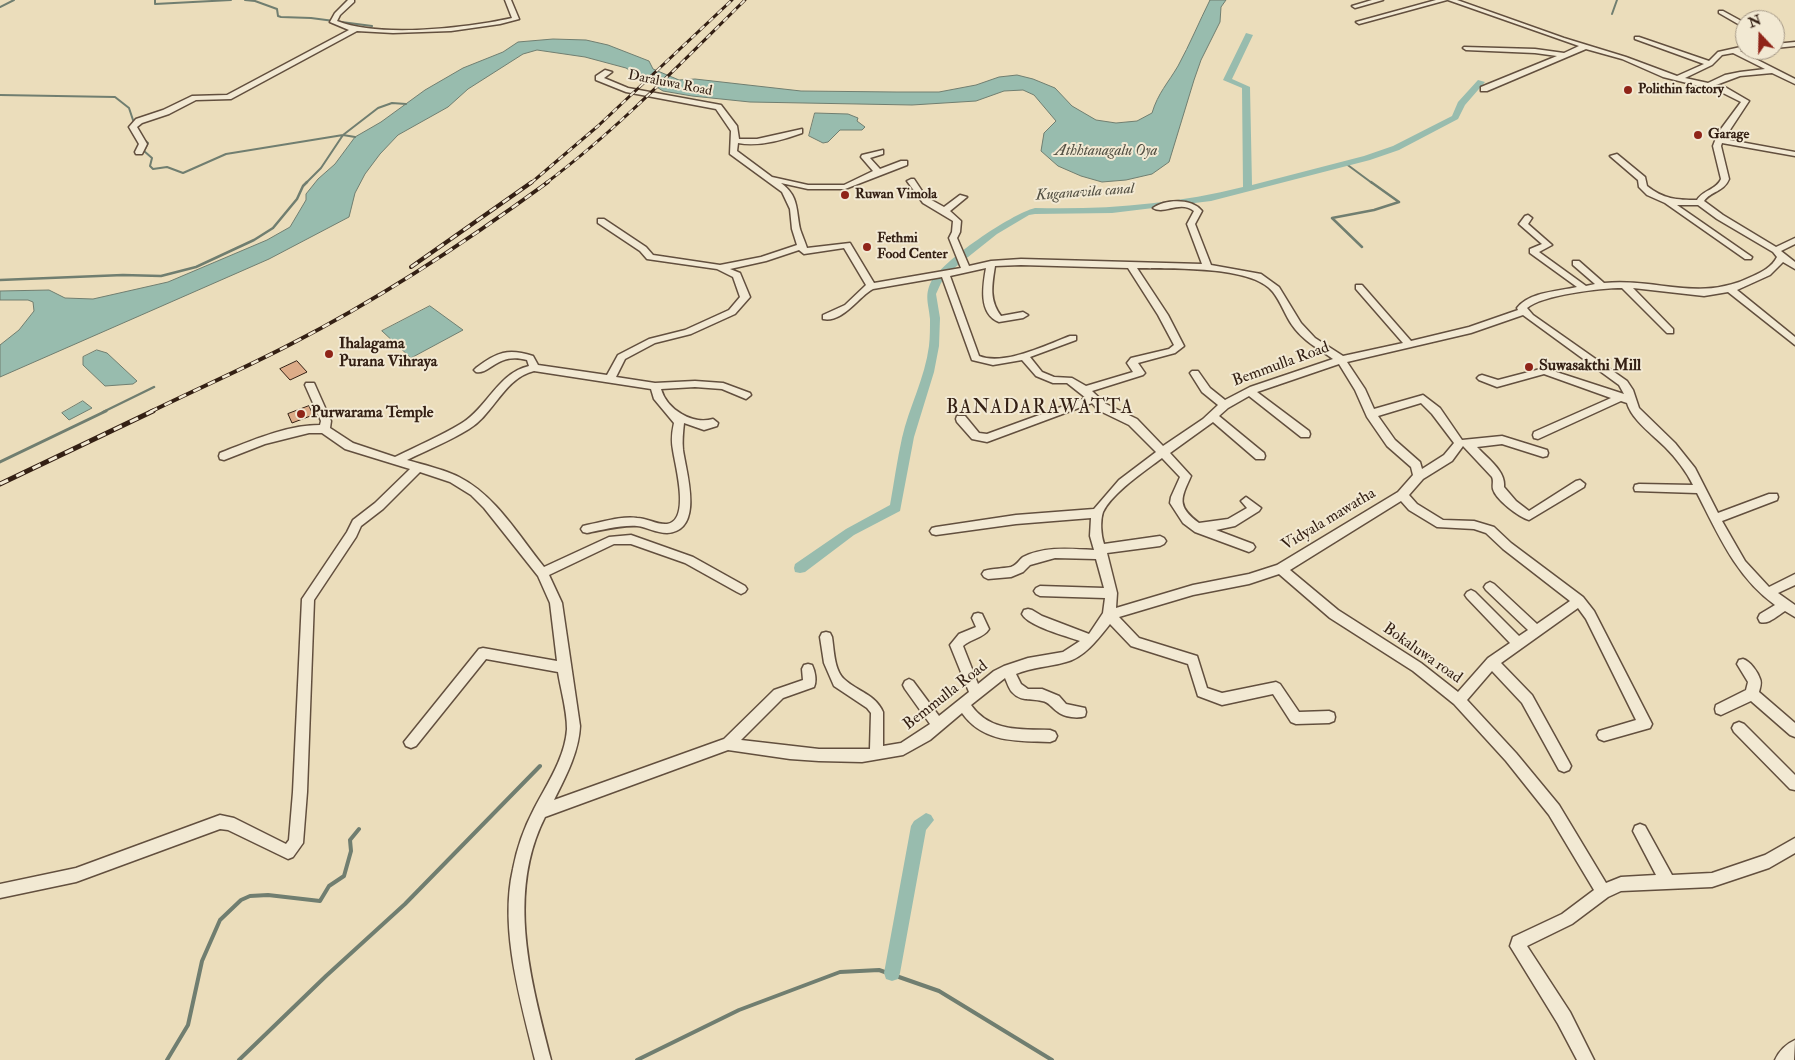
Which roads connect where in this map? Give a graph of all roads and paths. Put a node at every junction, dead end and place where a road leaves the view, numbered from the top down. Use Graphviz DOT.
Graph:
graph roads {
  1 [pos="351,0"];
  2 [pos="508,0"];
  3 [pos="1380,0"];
  4 [pos="1444,0"];
  5 [pos="1451,0"];
  6 [pos="1355,6"];
  7 [pos="1721,12"];
  8 [pos="1735,20"];
  9 [pos="1359,22"];
  10 [pos="356,28"];
  11 [pos="1637,38"];
  12 [pos="1795,44"];
  13 [pos="1785,45"];
  14 [pos="1586,46"];
  15 [pos="1466,48"];
  16 [pos="1733,50"];
  17 [pos="1566,55"];
  18 [pos="1710,64"];
  19 [pos="1772,71"];
  20 [pos="608,72"];
  21 [pos="1677,78"];
  22 [pos="1795,82"];
  23 [pos="1708,86"];
  24 [pos="1484,89"];
  25 [pos="799,131"];
  26 [pos="735,140"];
  27 [pos="1719,140"];
  28 [pos="139,152"];
  29 [pos="880,152"];
  30 [pos="1795,154"];
  31 [pos="1614,156"];
  32 [pos="904,163"];
  33 [pos="878,172"];
  34 [pos="766,177"];
  35 [pos="911,180"];
  36 [pos="963,197"];
  37 [pos="1700,202"];
  38 [pos="1669,203"];
  39 [pos="1157,208"];
  40 [pos="944,211"];
  41 [pos="1528,218"];
  42 [pos="602,220"];
  43 [pos="1795,241"];
  44 [pos="802,246"];
  45 [pos="1778,254"];
  46 [pos="1748,257"];
  47 [pos="1576,263"];
  48 [pos="991,264"];
  49 [pos="1131,265"];
  50 [pos="1795,266"];
  51 [pos="719,267"];
  52 [pos="1207,267"];
  53 [pos="966,269"];
  54 [pos="945,274"];
  55 [pos="1624,285"];
  56 [pos="871,286"];
  57 [pos="1602,286"];
  58 [pos="1359,287"];
  59 [pos="1585,289"];
  60 [pos="1731,290"];
  61 [pos="1524,311"];
  62 [pos="1023,315"];
  63 [pos="826,317"];
  64 [pos="1670,331"];
  65 [pos="1073,338"];
  66 [pos="1795,342"];
  67 [pos="1410,345"];
  68 [pos="1024,356"];
  69 [pos="1341,360"];
  70 [pos="534,368"];
  71 [pos="480,370"];
  72 [pos="1195,373"];
  73 [pos="611,378"];
  74 [pos="1482,378"];
  75 [pos="310,385"];
  76 [pos="655,386"];
  77 [pos="1084,390"];
  78 [pos="1250,391"];
  79 [pos="746,395"];
  80 [pos="1093,399"];
  81 [pos="1625,399"];
  82 [pos="1224,405"];
  83 [pos="1371,414"];
  84 [pos="675,416"];
  85 [pos="1213,417"];
  86 [pos="960,419"];
  87 [pos="713,423"];
  88 [pos="324,429"];
  89 [pos="1306,434"];
  90 [pos="1538,436"];
  91 [pos="1463,443"];
  92 [pos="1162,452"];
  93 [pos="1543,453"];
  94 [pos="224,456"];
  95 [pos="1260,456"];
  96 [pos="396,461"];
  97 [pos="418,468"];
  98 [pos="1419,476"];
  99 [pos="1580,484"];
  100 [pos="1639,488"];
  101 [pos="1700,489"];
  102 [pos="1773,496"];
  103 [pos="1398,498"];
  104 [pos="1246,501"];
  105 [pos="1098,514"];
  106 [pos="1715,519"];
  107 [pos="1197,526"];
  108 [pos="587,529"];
  109 [pos="936,531"];
  110 [pos="1160,541"];
  111 [pos="1249,546"];
  112 [pos="1101,552"];
  113 [pos="1282,569"];
  114 [pos="542,573"];
  115 [pos="988,574"];
  116 [pos="1795,579"];
  117 [pos="1490,587"];
  118 [pos="741,589"];
  119 [pos="1040,591"];
  120 [pos="1111,593"];
  121 [pos="1768,593"];
  122 [pos="1471,595"];
  123 [pos="1579,601"];
  124 [pos="1790,609"];
  125 [pos="1028,614"];
  126 [pos="1108,615"];
  127 [pos="978,618"];
  128 [pos="1764,618"];
  129 [pos="1536,630"];
  130 [pos="826,637"];
  131 [pos="1091,640"];
  132 [pos="1519,644"];
  133 [pos="1492,662"];
  134 [pos="1743,664"];
  135 [pos="564,668"];
  136 [pos="808,669"];
  137 [pos="1008,670"];
  138 [pos="909,685"];
  139 [pos="976,694"];
  140 [pos="1752,694"];
  141 [pos="1459,700"];
  142 [pos="963,705"];
  143 [pos="1721,709"];
  144 [pos="1080,712"];
  145 [pos="1329,717"];
  146 [pos="938,726"];
  147 [pos="1739,728"];
  148 [pos="1795,731"];
  149 [pos="1604,735"];
  150 [pos="1050,736"];
  151 [pos="411,742"];
  152 [pos="728,744"];
  153 [pos="876,754"];
  154 [pos="1564,766"];
  155 [pos="1795,784"];
  156 [pos="540,812"];
  157 [pos="1640,831"];
  158 [pos="1795,845"];
  159 [pos="1668,882"];
  160 [pos="0,891"];
  161 [pos="1603,892"];
  162 [pos="1795,1048"];
  163 [pos="543,1060"];
  164 [pos="1586,1060"];
  165 [pos="1783,1060"];
  1 -- 10 [label="street"];
  2 -- 10 [label="street"];
  3 -- 6 [label="street"];
  4 -- 9 [label="street"];
  5 -- 14 [label="street"];
  7 -- 8 [label="street"];
  10 -- 28 [label="street"];
  11 -- 18 [label="street"];
  12 -- 13 [label="street"];
  14 -- 17 [label="street"];
  14 -- 21 [label="street"];
  15 -- 17 [label="street"];
  16 -- 18 [label="street"];
  16 -- 19 [label="street"];
  17 -- 24 [label="street"];
  18 -- 21 [label="street"];
  19 -- 22 [label="street"];
  19 -- 23 [label="street"];
  20 -- 26 [label="street, Daraluwa Road"];
  21 -- 23 [label="street"];
  23 -- 27 [label="street"];
  25 -- 26 [label="street"];
  26 -- 34 [label="street, Daraluwa Road"];
  27 -- 30 [label="street"];
  27 -- 37 [label="street"];
  29 -- 33 [label="street"];
  31 -- 38 [label="street"];
  32 -- 33 [label="street"];
  33 -- 34 [label="street"];
  34 -- 44 [label="street, Daraluwa Road"];
  35 -- 40 [label="street"];
  36 -- 40 [label="street"];
  37 -- 38 [label="street"];
  37 -- 45 [label="street"];
  38 -- 46 [label="street"];
  39 -- 52 [label="street"];
  40 -- 53 [label="street"];
  41 -- 59 [label="street"];
  42 -- 51 [label="street"];
  43 -- 45 [label="street"];
  44 -- 51 [label="street"];
  44 -- 56 [label="street"];
  45 -- 50 [label="street"];
  45 -- 60 [label="street"];
  47 -- 57 [label="street"];
  48 -- 49 [label="street"];
  48 -- 53 [label="street"];
  48 -- 62 [label="street"];
  49 -- 52 [label="street"];
  49 -- 77 [label="street"];
  51 -- 73 [label="street"];
  52 -- 69 [label="street"];
  53 -- 54 [label="street"];
  54 -- 56 [label="street"];
  54 -- 68 [label="street"];
  55 -- 57 [label="street"];
  55 -- 60 [label="street"];
  55 -- 64 [label="street"];
  56 -- 63 [label="street"];
  57 -- 59 [label="street"];
  58 -- 67 [label="street"];
  59 -- 61 [label="street, Bemmulla Road"];
  60 -- 66 [label="street"];
  61 -- 67 [label="street, Bemmulla Road"];
  61 -- 81 [label="street"];
  65 -- 68 [label="street"];
  67 -- 69 [label="street, Bemmulla Road"];
  68 -- 77 [label="street"];
  69 -- 78 [label="street, Bemmulla Road"];
  69 -- 83 [label="street"];
  70 -- 71 [label="street"];
  70 -- 73 [label="street"];
  70 -- 96 [label="street"];
  72 -- 82 [label="street"];
  73 -- 76 [label="street"];
  74 -- 81 [label="street"];
  75 -- 88 [label="street"];
  76 -- 79 [label="street"];
  76 -- 84 [label="street"];
  77 -- 80 [label="street"];
  78 -- 82 [label="street, Bemmulla Road"];
  78 -- 89 [label="street"];
  80 -- 86 [label="street"];
  80 -- 92 [label="street"];
  81 -- 90 [label="street"];
  81 -- 101 [label="street"];
  82 -- 85 [label="street, Bemmulla Road"];
  83 -- 91 [label="street"];
  83 -- 98 [label="street"];
  84 -- 87 [label="street"];
  84 -- 108 [label="street"];
  85 -- 92 [label="street, Bemmulla Road"];
  85 -- 95 [label="street"];
  88 -- 94 [label="street"];
  88 -- 96 [label="street"];
  91 -- 93 [label="street"];
  91 -- 98 [label="street, Vidyala mawatha"];
  91 -- 99 [label="street"];
  92 -- 105 [label="street, Bemmulla Road"];
  92 -- 107 [label="street"];
  96 -- 97 [label="street"];
  97 -- 114 [label="street"];
  97 -- 160 [label="street"];
  98 -- 103 [label="street, Vidyala mawatha"];
  100 -- 101 [label="street"];
  101 -- 106 [label="street"];
  102 -- 106 [label="street"];
  103 -- 113 [label="street, Vidyala mawatha"];
  103 -- 123 [label="street"];
  104 -- 107 [label="street"];
  105 -- 109 [label="street"];
  105 -- 112 [label="street, Bemmulla Road"];
  106 -- 121 [label="street"];
  107 -- 111 [label="street"];
  110 -- 112 [label="street"];
  112 -- 115 [label="street"];
  112 -- 120 [label="street, Bemmulla Road"];
  113 -- 126 [label="street"];
  113 -- 141 [label="street, Bokaluwa road"];
  114 -- 118 [label="street"];
  114 -- 135 [label="street"];
  116 -- 121 [label="street"];
  117 -- 129 [label="street"];
  119 -- 120 [label="street"];
  120 -- 126 [label="street, Bemmulla Road"];
  121 -- 124 [label="street"];
  122 -- 132 [label="street"];
  123 -- 129 [label="street, Bokaluwa road"];
  123 -- 149 [label="street"];
  124 -- 128 [label="street"];
  125 -- 131 [label="street"];
  126 -- 131 [label="street, Bemmulla Road"];
  126 -- 145 [label="street"];
  127 -- 139 [label="street"];
  129 -- 132 [label="street, Bokaluwa road"];
  130 -- 153 [label="street"];
  131 -- 137 [label="street, Bemmulla Road"];
  132 -- 133 [label="street, Bokaluwa road"];
  133 -- 141 [label="street, Bokaluwa road"];
  133 -- 154 [label="street"];
  134 -- 140 [label="street"];
  135 -- 151 [label="street"];
  135 -- 156 [label="street"];
  136 -- 152 [label="street"];
  137 -- 139 [label="street, Bemmulla Road"];
  137 -- 144 [label="street"];
  138 -- 146 [label="street"];
  139 -- 142 [label="street, Bemmulla Road"];
  140 -- 143 [label="street"];
  140 -- 148 [label="street"];
  141 -- 161 [label="street"];
  142 -- 146 [label="street, Bemmulla Road"];
  142 -- 150 [label="street"];
  146 -- 153 [label="street, Bemmulla Road"];
  147 -- 155 [label="street"];
  152 -- 153 [label="street, Bemmulla Road"];
  152 -- 156 [label="street, Bemmulla Road"];
  156 -- 163 [label="street"];
  157 -- 159 [label="street"];
  158 -- 159 [label="street"];
  159 -- 161 [label="street"];
  161 -- 164 [label="street"];
  162 -- 165 [label="street"];
}
